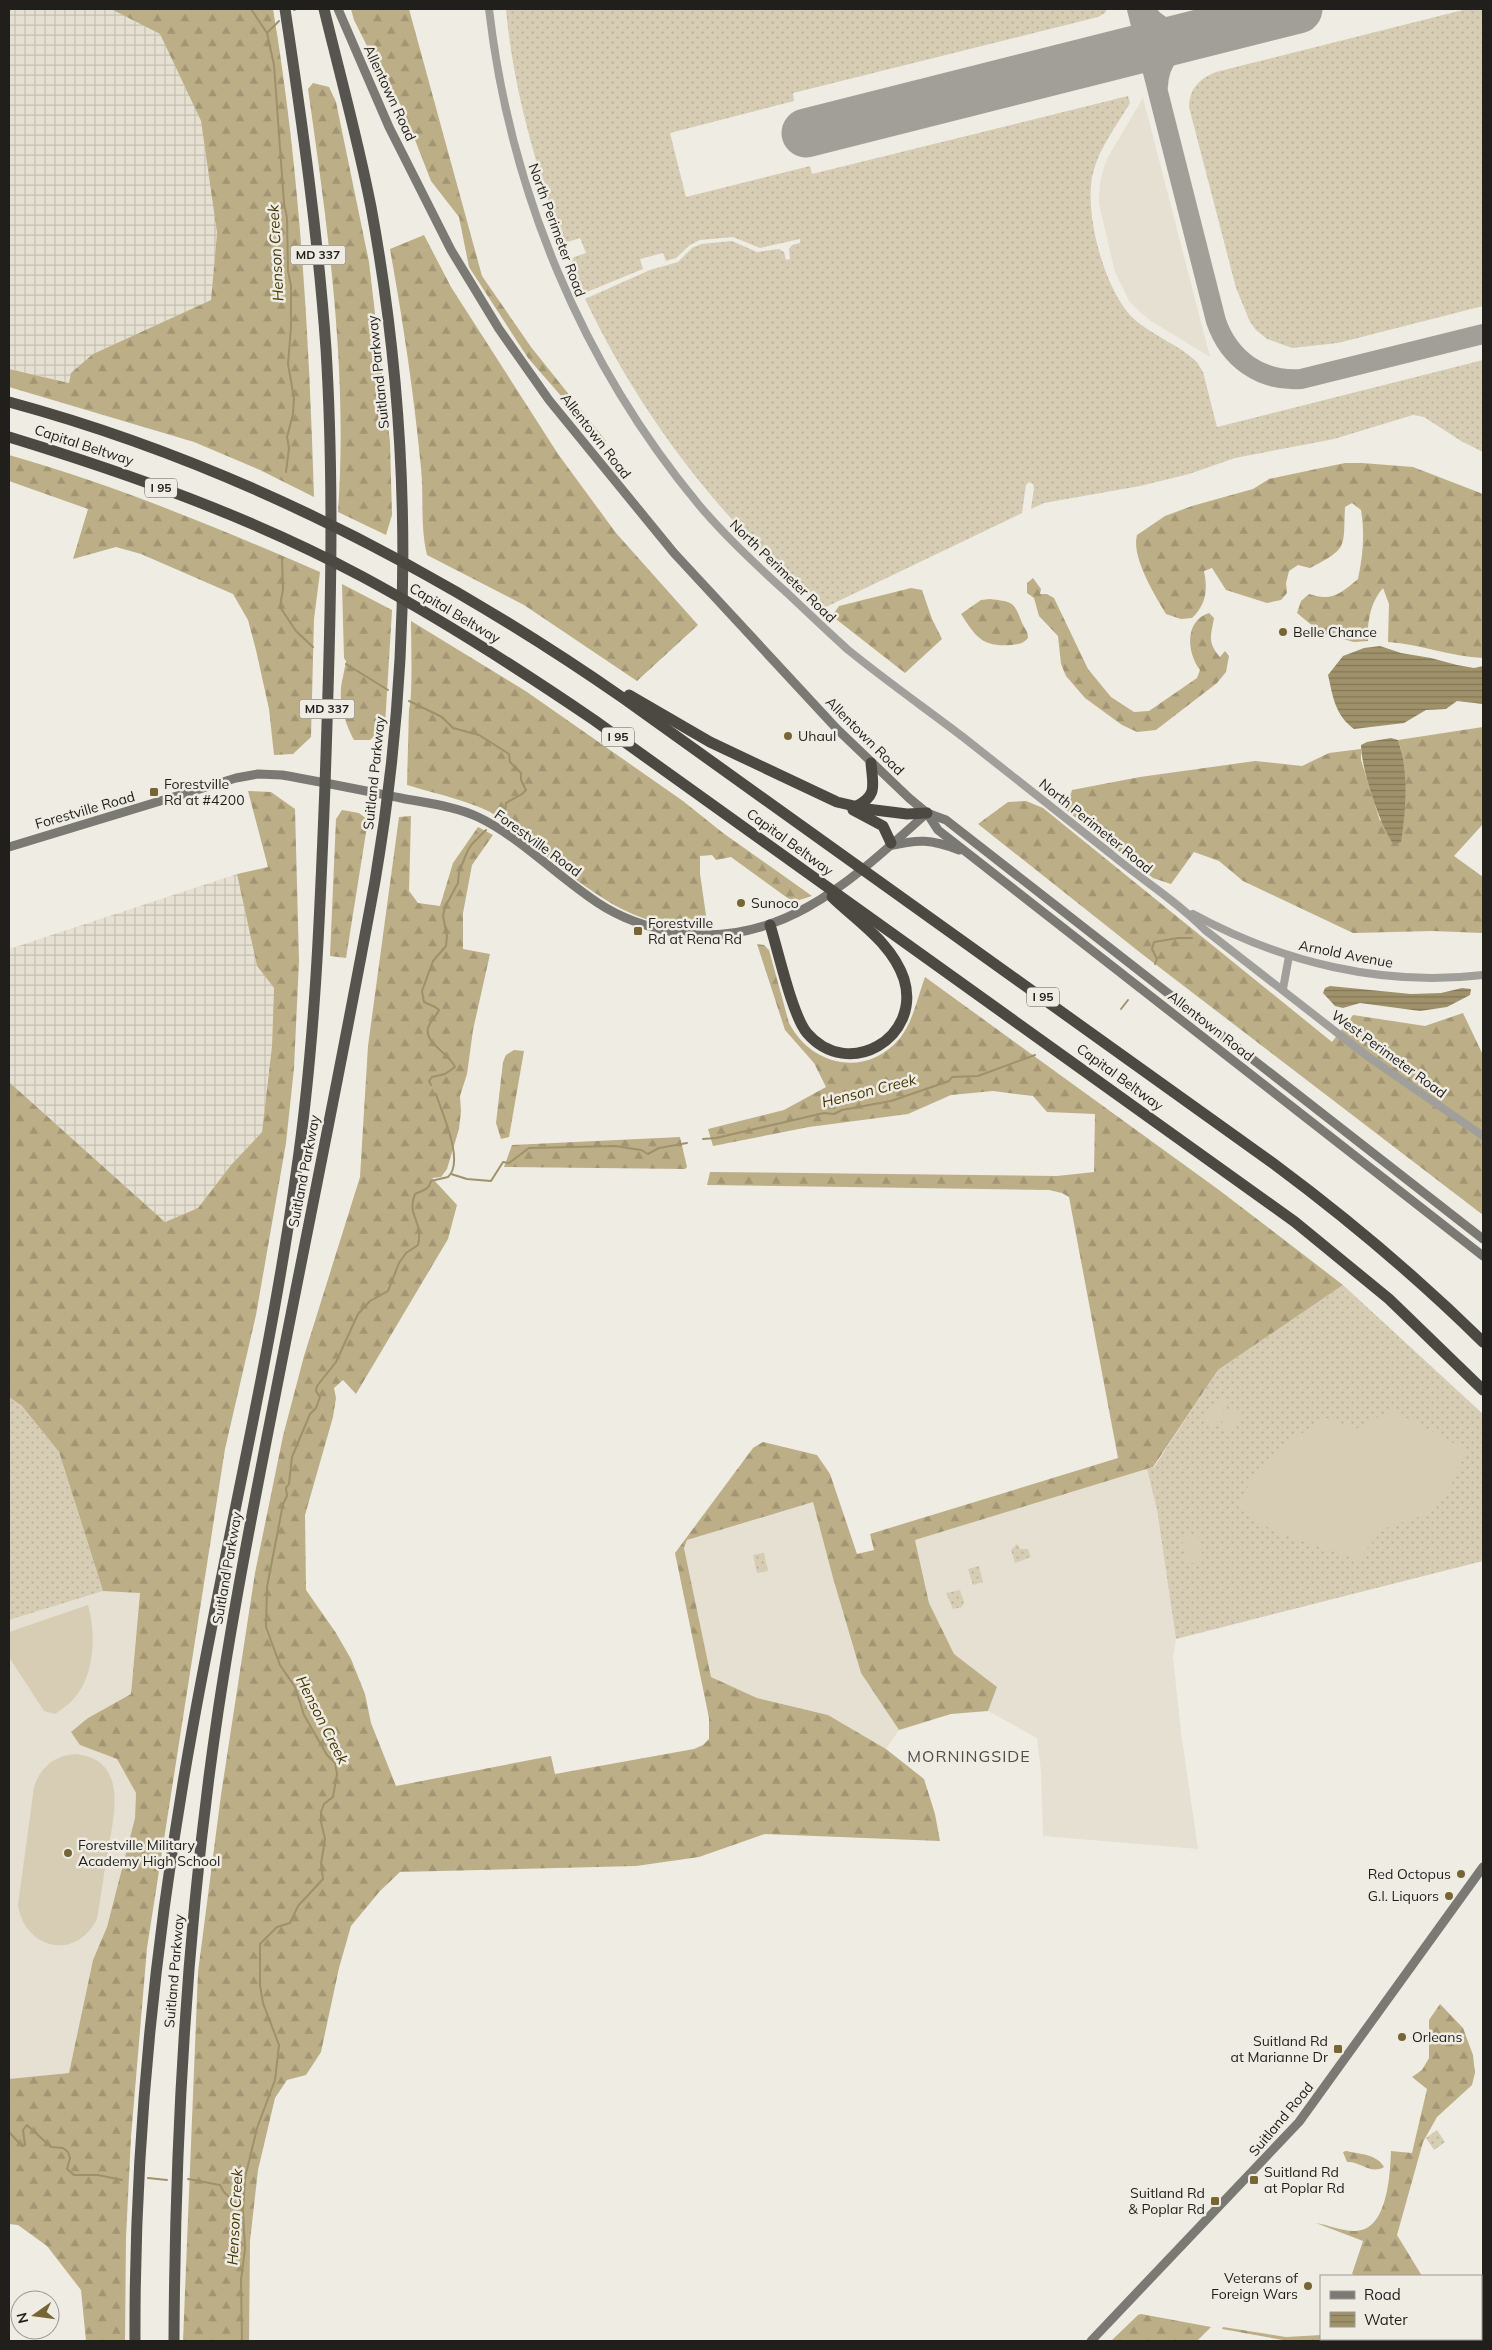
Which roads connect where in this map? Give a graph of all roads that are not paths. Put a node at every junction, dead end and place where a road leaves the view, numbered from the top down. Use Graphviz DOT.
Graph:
graph roads {
  1 [pos="286,9"];
  2 [pos="324,9"];
  3 [pos="338,9"];
  4 [pos="489,9"];
  5 [pos="9,402"];
  6 [pos="9,437"];
  7 [pos="586,672"];
  8 [pos="871,764"];
  9 [pos="325,783"];
  10 [pos="388,795"];
  11 [pos="849,806"];
  12 [pos="927,812"];
  13 [pos="9,847"];
  14 [pos="886,848"];
  15 [pos="969,854"];
  16 [pos="808,873"];
  17 [pos="1184,909"];
  18 [pos="770,925"];
  19 [pos="1289,956"];
  20 [pos="1483,975"];
  21 [pos="1283,990"];
  22 [pos="1237,1048"];
  23 [pos="1229,1057"];
  24 [pos="1483,1136"];
  25 [pos="1483,1239"];
  26 [pos="1483,1256"];
  27 [pos="1483,1342"];
  28 [pos="1483,1390"];
  29 [pos="1483,1867"];
  30 [pos="135,2341"];
  31 [pos="174,2341"];
  32 [pos="1091,2341"];
  1 -- 9 [label="highway, Suitland Parkway / MD 337"];
  2 -- 10 [label="highway, Suitland Parkway"];
  3 -- 8 [label="main road, Allentown Road"];
  4 -- 17 [label="street, North Perimeter Road"];
  5 -- 7 [label="highway, Capital Beltway / I 95"];
  6 -- 16 [label="highway, Capital Beltway / I 95"];
  7 -- 11 [label="highway"];
  7 -- 27 [label="highway, Capital Beltway / I 95"];
  8 -- 11 [label="highway"];
  8 -- 12 [label="main road, Allentown Road"];
  9 -- 10 [label="main road, Forestville Road"];
  9 -- 13 [label="main road, Forestville Road"];
  9 -- 30 [label="highway, Suitland Parkway"];
  10 -- 18 [label="main road, Forestville Road"];
  10 -- 31 [label="highway, Suitland Parkway"];
  11 -- 12 [label="highway"];
  11 -- 14 [label="highway"];
  12 -- 14 [label="main road, Forestville Road"];
  12 -- 15 [label="main road, Allentown Road"];
  12 -- 22 [label="main road, Allentown Road"];
  14 -- 15 [label="main road"];
  14 -- 18 [label="main road, Forestville Road"];
  15 -- 23 [label="main road, Allentown Road"];
  16 -- 18 [label="highway"];
  16 -- 28 [label="highway, Capital Beltway / I 95"];
  17 -- 19 [label="street, Arnold Avenue"];
  17 -- 21 [label="street, North Perimeter Road"];
  19 -- 20 [label="street, Arnold Avenue"];
  19 -- 21 [label="street"];
  21 -- 24 [label="street, West Perimeter Road"];
  22 -- 23 [label="main road"];
  22 -- 25 [label="main road, Allentown Road"];
  23 -- 26 [label="main road, Allentown Road"];
  29 -- 32 [label="main road, Suitland Road"];
}
